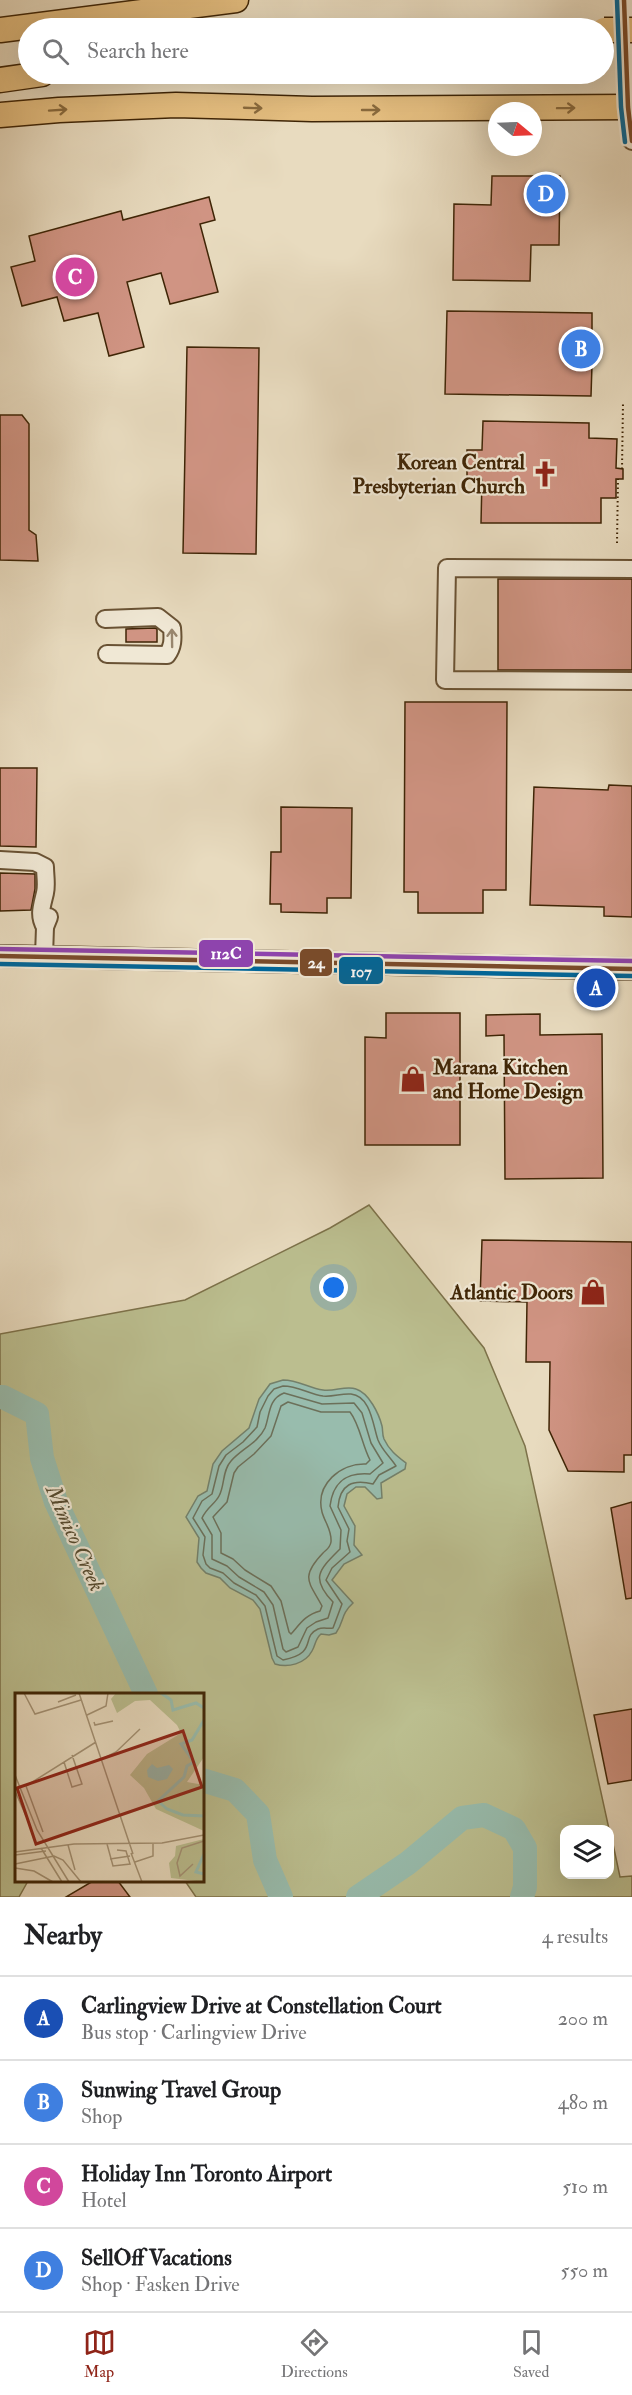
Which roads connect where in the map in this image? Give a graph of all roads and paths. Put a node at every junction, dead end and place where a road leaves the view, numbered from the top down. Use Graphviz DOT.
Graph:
graph roads {
  1 [pos="236,0"];
  2 [pos="624,0"];
  3 [pos="94,18"];
  4 [pos="18,28"];
  5 [pos="0,30"];
  6 [pos="614,30"];
  7 [pos="632,30"];
  8 [pos="18,77"];
  9 [pos="0,80"];
  10 [pos="628,107"];
  11 [pos="0,115"];
  12 [pos="632,141"];
  13 [pos="623,403"];
  14 [pos="621,469"];
  15 [pos="618,479"];
  16 [pos="617,543"];
  17 [pos="632,568"];
  18 [pos="105,618"];
  19 [pos="107,654"];
  20 [pos="632,681"];
  21 [pos="0,860"];
  22 [pos="0,956"];
  23 [pos="44,956"];
  24 [pos="632,969"];
  1 -- 3 [label="highway"];
  2 -- 10 [label="street"];
  4 -- 5 [label="highway"];
  6 -- 7 [label="highway, bridge"];
  8 -- 9 [label="highway"];
  11 -- 10 [label="highway, one-way"];
  10 -- 12 [label="street"];
  13 -- 14 [label="path"];
  15 -- 16 [label="path"];
  17 -- 20 [label="street"];
  19 -- 18 [label="street, one-way"];
  21 -- 23 [label="street"];
  22 -- 23 [label="main road"];
  23 -- 24 [label="main road"];
}
